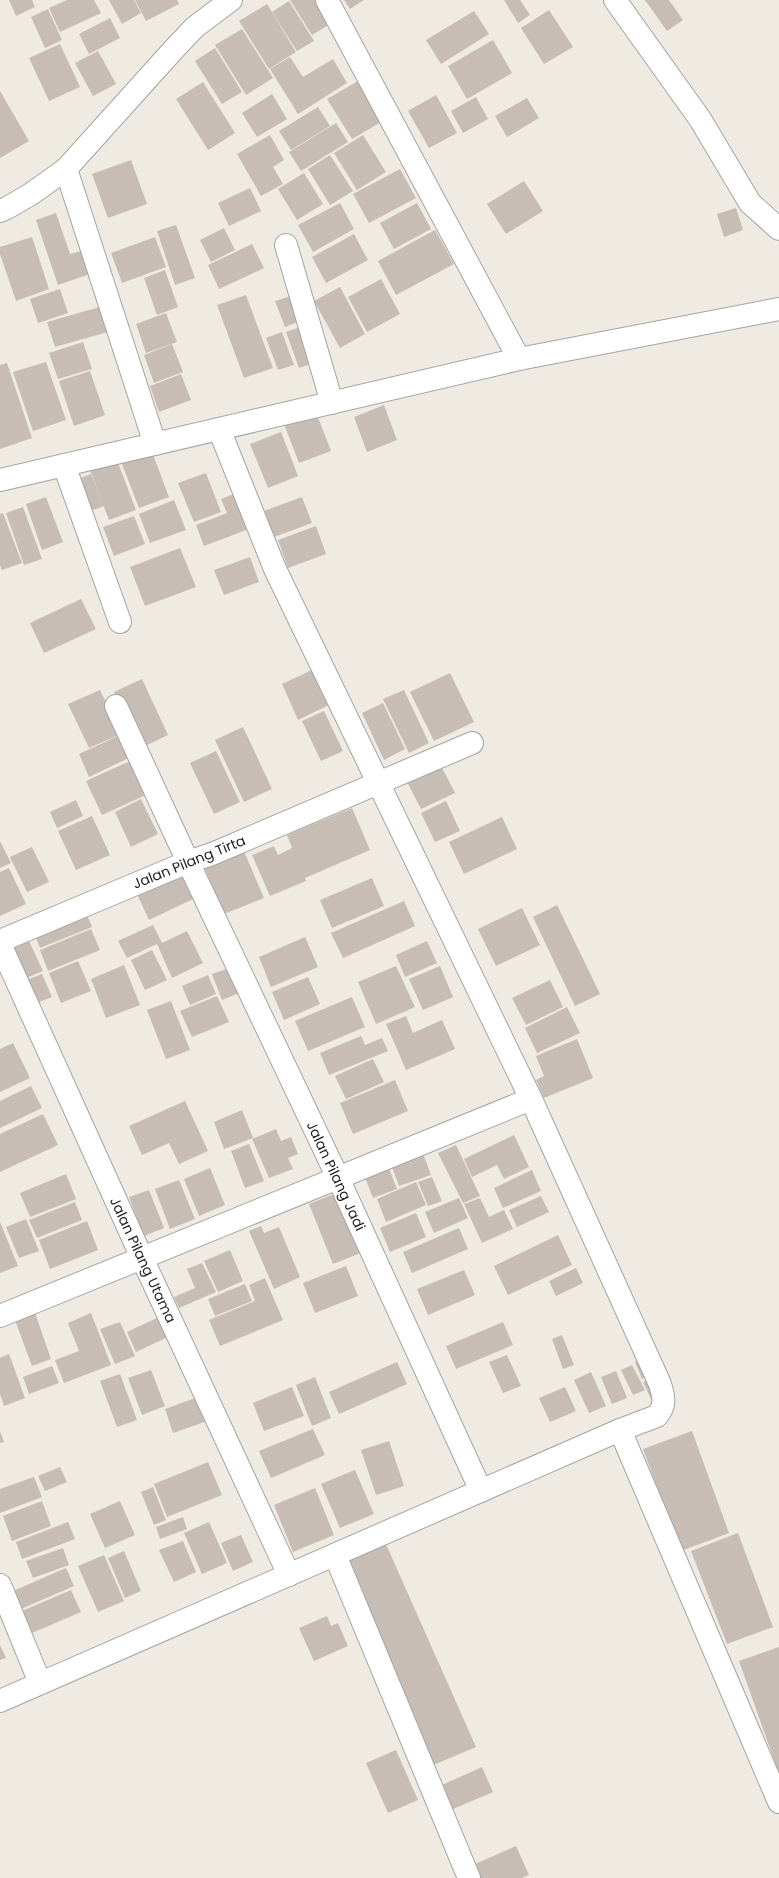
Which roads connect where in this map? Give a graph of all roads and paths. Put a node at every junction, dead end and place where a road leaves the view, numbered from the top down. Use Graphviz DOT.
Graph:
graph roads {
  1 [pos="231,0"];
  2 [pos="327,0"];
  3 [pos="615,0"];
  4 [pos="66,169"];
  5 [pos="0,211"];
  6 [pos="779,230"];
  7 [pos="286,244"];
  8 [pos="779,308"];
  9 [pos="520,359"];
  10 [pos="332,403"];
  11 [pos="219,429"];
  12 [pos="155,444"];
  13 [pos="64,465"];
  14 [pos="0,480"];
  15 [pos="120,622"];
  16 [pos="116,706"];
  17 [pos="472,743"];
  18 [pos="378,783"];
  19 [pos="188,862"];
  20 [pos="0,942"];
  21 [pos="531,1099"];
  22 [pos="338,1178"];
  23 [pos="142,1258"];
  24 [pos="0,1316"];
  25 [pos="620,1430"];
  26 [pos="481,1491"];
  27 [pos="335,1555"];
  28 [pos="289,1575"];
  29 [pos="0,1585"];
  30 [pos="40,1683"];
  31 [pos="0,1701"];
  32 [pos="779,1802"];
  33 [pos="469,1878"];
  1 -- 4 [label="street"];
  2 -- 9 [label="street"];
  3 -- 6 [label="street"];
  4 -- 5 [label="street"];
  4 -- 12 [label="street"];
  7 -- 10 [label="street"];
  8 -- 9 [label="street"];
  9 -- 10 [label="street"];
  10 -- 11 [label="street"];
  11 -- 12 [label="street"];
  11 -- 18 [label="street"];
  12 -- 13 [label="street"];
  13 -- 14 [label="street"];
  13 -- 15 [label="street"];
  16 -- 19 [label="street, Jalan Pilang Jadi"];
  17 -- 18 [label="street, Jalan Pilang Tirta"];
  18 -- 19 [label="street, Jalan Pilang Tirta"];
  18 -- 21 [label="street"];
  19 -- 20 [label="street, Jalan Pilang Tirta"];
  19 -- 22 [label="street, Jalan Pilang Jadi"];
  20 -- 23 [label="street, Jalan Pilang Utama"];
  21 -- 22 [label="street"];
  21 -- 25 [label="street"];
  22 -- 23 [label="street"];
  22 -- 26 [label="street, Jalan Pilang Jadi"];
  23 -- 24 [label="street"];
  23 -- 28 [label="street, Jalan Pilang Utama"];
  25 -- 26 [label="street"];
  25 -- 32 [label="street"];
  26 -- 27 [label="street"];
  27 -- 28 [label="street"];
  27 -- 33 [label="street"];
  28 -- 30 [label="street"];
  29 -- 30 [label="street"];
  30 -- 31 [label="street"];
}
